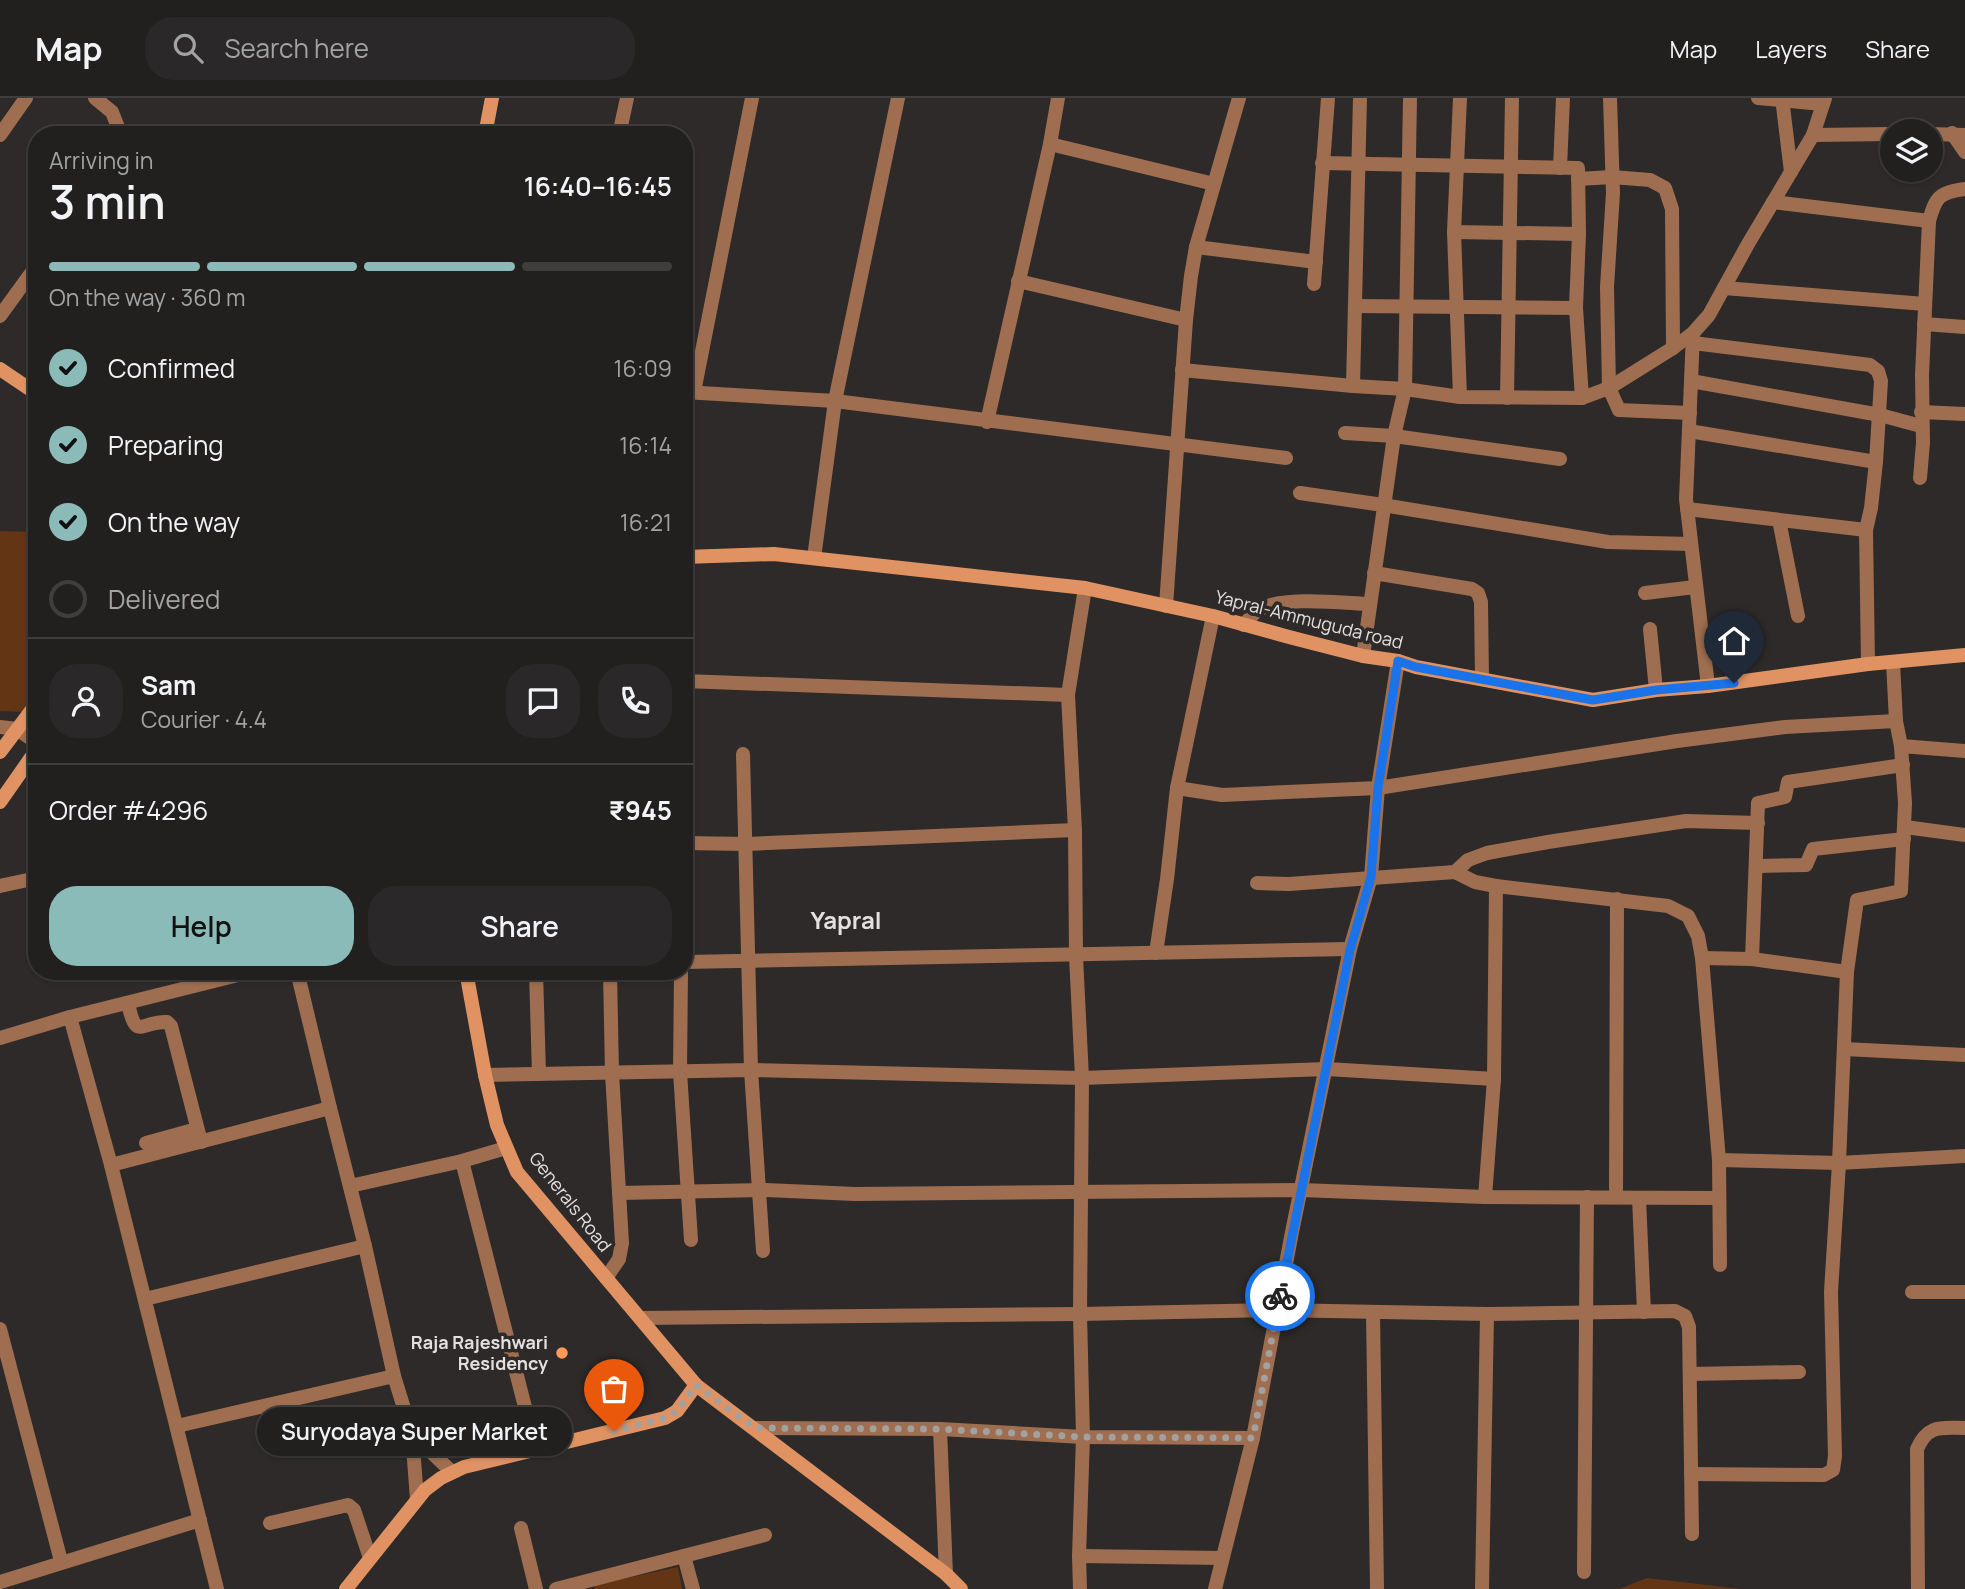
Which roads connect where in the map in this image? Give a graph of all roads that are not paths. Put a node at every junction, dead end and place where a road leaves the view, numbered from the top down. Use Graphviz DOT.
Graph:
graph roads {
  1 [pos="26,98"];
  2 [pos="96,98"];
  3 [pos="492,98"];
  4 [pos="627,98"];
  5 [pos="752,98"];
  6 [pos="898,98"];
  7 [pos="1058,98"];
  8 [pos="1239,98"];
  9 [pos="1328,98"];
  10 [pos="1360,98"];
  11 [pos="1410,98"];
  12 [pos="1460,98"];
  13 [pos="1511,98"];
  14 [pos="1563,98"];
  15 [pos="1610,98"];
  16 [pos="1758,98"];
  17 [pos="1782,99"];
  18 [pos="1824,101"];
  19 [pos="117,126"];
  20 [pos="487,126"];
  21 [pos="621,126"];
  22 [pos="1880,134"];
  23 [pos="1958,134"];
  24 [pos="0,135"];
  25 [pos="1813,135"];
  26 [pos="1050,144"];
  27 [pos="1965,152"];
  28 [pos="1322,163"];
  29 [pos="1359,164"];
  30 [pos="1409,165"];
  31 [pos="1457,166"];
  32 [pos="1511,167"];
  33 [pos="1560,168"];
  34 [pos="1791,172"];
  35 [pos="1612,177"];
  36 [pos="1578,179"];
  37 [pos="1214,184"];
  38 [pos="1965,189"];
  39 [pos="1773,202"];
  40 [pos="1930,221"];
  41 [pos="1454,232"];
  42 [pos="1510,232"];
  43 [pos="1579,234"];
  44 [pos="1196,247"];
  45 [pos="1316,262"];
  46 [pos="28,277"];
  47 [pos="1018,281"];
  48 [pos="1314,284"];
  49 [pos="1724,288"];
  50 [pos="1925,304"];
  51 [pos="1355,306"];
  52 [pos="1406,306"];
  53 [pos="1456,307"];
  54 [pos="1576,308"];
  55 [pos="1508,309"];
  56 [pos="0,316"];
  57 [pos="1186,320"];
  58 [pos="1924,324"];
  59 [pos="1965,327"];
  60 [pos="1693,338"];
  61 [pos="1673,348"];
  62 [pos="0,369"];
  63 [pos="1182,370"];
  64 [pos="693,373"];
  65 [pos="1691,381"];
  66 [pos="1353,386"];
  67 [pos="28,388"];
  68 [pos="1609,388"];
  69 [pos="1405,389"];
  70 [pos="693,392"];
  71 [pos="1460,397"];
  72 [pos="1507,398"];
  73 [pos="1582,398"];
  74 [pos="835,401"];
  75 [pos="1690,413"];
  76 [pos="1965,414"];
  77 [pos="1880,415"];
  78 [pos="1921,419"];
  79 [pos="987,422"];
  80 [pos="1689,431"];
  81 [pos="1345,433"];
  82 [pos="1394,436"];
  83 [pos="1177,445"];
  84 [pos="1286,457"];
  85 [pos="1560,458"];
  86 [pos="1876,462"];
  87 [pos="1920,478"];
  88 [pos="1300,493"];
  89 [pos="1383,505"];
  90 [pos="1687,509"];
  91 [pos="1779,520"];
  92 [pos="1866,530"];
  93 [pos="1691,544"];
  94 [pos="693,558"];
  95 [pos="814,558"];
  96 [pos="1374,573"];
  97 [pos="1695,587"];
  98 [pos="1086,588"];
  99 [pos="1645,593"];
  100 [pos="1370,604"];
  101 [pos="1166,606"];
  102 [pos="1213,616"];
  103 [pos="1798,616"];
  104 [pos="1244,625"];
  105 [pos="1650,629"];
  106 [pos="1965,655"];
  107 [pos="1363,656"];
  108 [pos="1398,661"];
  109 [pos="1893,662"];
  110 [pos="1868,664"];
  111 [pos="1482,679"];
  112 [pos="693,681"];
  113 [pos="1707,686"];
  114 [pos="1656,690"];
  115 [pos="1068,695"];
  116 [pos="28,715"];
  117 [pos="1896,721"];
  118 [pos="0,727"];
  119 [pos="18,729"];
  120 [pos="28,736"];
  121 [pos="1901,746"];
  122 [pos="1965,751"];
  123 [pos="0,752"];
  124 [pos="743,754"];
  125 [pos="28,762"];
  126 [pos="1903,765"];
  127 [pos="1177,788"];
  128 [pos="1378,788"];
  129 [pos="0,802"];
  130 [pos="1758,823"];
  131 [pos="1076,830"];
  132 [pos="1905,833"];
  133 [pos="1965,835"];
  134 [pos="693,843"];
  135 [pos="747,844"];
  136 [pos="1756,866"];
  137 [pos="1455,872"];
  138 [pos="1371,877"];
  139 [pos="28,880"];
  140 [pos="1257,883"];
  141 [pos="0,886"];
  142 [pos="1496,886"];
  143 [pos="1617,900"];
  144 [pos="1350,950"];
  145 [pos="1156,953"];
  146 [pos="1076,956"];
  147 [pos="1702,958"];
  148 [pos="1752,959"];
  149 [pos="749,960"];
  150 [pos="693,962"];
  151 [pos="1847,972"];
  152 [pos="219,980"];
  153 [pos="299,980"];
  154 [pos="468,980"];
  155 [pos="536,980"];
  156 [pos="610,980"];
  157 [pos="681,980"];
  158 [pos="128,1003"];
  159 [pos="71,1017"];
  160 [pos="0,1038"];
  161 [pos="1844,1049"];
  162 [pos="1965,1055"];
  163 [pos="1327,1069"];
  164 [pos="751,1070"];
  165 [pos="680,1072"];
  166 [pos="612,1073"];
  167 [pos="538,1074"];
  168 [pos="485,1075"];
  169 [pos="1082,1079"];
  170 [pos="1494,1079"];
  171 [pos="330,1108"];
  172 [pos="199,1135"];
  173 [pos="146,1143"];
  174 [pos="506,1148"];
  175 [pos="1965,1156"];
  176 [pos="1719,1160"];
  177 [pos="462,1161"];
  178 [pos="1839,1163"];
  179 [pos="111,1165"];
  180 [pos="350,1186"];
  181 [pos="760,1191"];
  182 [pos="1080,1191"];
  183 [pos="1301,1191"];
  184 [pos="619,1193"];
  185 [pos="688,1193"];
  186 [pos="1485,1197"];
  187 [pos="1587,1197"];
  188 [pos="1616,1197"];
  189 [pos="1639,1198"];
  190 [pos="1718,1199"];
  191 [pos="691,1240"];
  192 [pos="365,1246"];
  193 [pos="763,1251"];
  194 [pos="1720,1265"];
  195 [pos="606,1278"];
  196 [pos="1912,1292"];
  197 [pos="1965,1292"];
  198 [pos="145,1299"];
  199 [pos="1277,1310"];
  200 [pos="1373,1312"];
  201 [pos="1586,1312"];
  202 [pos="1644,1312"];
  203 [pos="1080,1314"];
  204 [pos="1487,1314"];
  205 [pos="639,1318"];
  206 [pos="0,1329"];
  207 [pos="1799,1372"];
  208 [pos="1690,1374"];
  209 [pos="394,1376"];
  210 [pos="696,1385"];
  211 [pos="177,1426"];
  212 [pos="755,1428"];
  213 [pos="1965,1428"];
  214 [pos="940,1429"];
  215 [pos="412,1434"];
  216 [pos="1083,1437"];
  217 [pos="1253,1438"];
  218 [pos="536,1450"];
  219 [pos="452,1472"];
  220 [pos="1691,1474"];
  221 [pos="417,1499"];
  222 [pos="200,1520"];
  223 [pos="270,1523"];
  224 [pos="522,1528"];
  225 [pos="1692,1534"];
  226 [pos="765,1535"];
  227 [pos="684,1556"];
  228 [pos="1079,1556"];
  229 [pos="370,1558"];
  230 [pos="1222,1558"];
  231 [pos="61,1561"];
  232 [pos="1584,1572"];
  233 [pos="946,1574"];
  234 [pos="0,1582"];
  235 [pos="217,1589"];
  236 [pos="346,1589"];
  237 [pos="536,1589"];
  238 [pos="556,1589"];
  239 [pos="693,1589"];
  240 [pos="961,1589"];
  241 [pos="1080,1589"];
  242 [pos="1215,1589"];
  243 [pos="1377,1589"];
  244 [pos="1482,1589"];
  245 [pos="1918,1589"];
  1 -- 24 [label="street"];
  2 -- 19 [label="street"];
  3 -- 20 [label="street"];
  4 -- 21 [label="street"];
  5 -- 64 [label="street"];
  6 -- 74 [label="street"];
  7 -- 26 [label="street"];
  8 -- 37 [label="street"];
  9 -- 28 [label="street"];
  10 -- 29 [label="street"];
  11 -- 30 [label="street"];
  12 -- 31 [label="street"];
  13 -- 32 [label="street"];
  14 -- 33 [label="street"];
  15 -- 35 [label="street"];
  16 -- 17 [label="street"];
  17 -- 18 [label="street"];
  17 -- 34 [label="street"];
  18 -- 25 [label="street"];
  22 -- 25 [label="street"];
  23 -- 27 [label="street"];
  25 -- 34 [label="street"];
  26 -- 37 [label="street"];
  26 -- 47 [label="street"];
  28 -- 29 [label="street"];
  28 -- 45 [label="street"];
  29 -- 30 [label="street"];
  29 -- 51 [label="street"];
  30 -- 31 [label="street"];
  30 -- 52 [label="street"];
  31 -- 32 [label="street"];
  31 -- 41 [label="street"];
  32 -- 33 [label="street"];
  32 -- 42 [label="street"];
  33 -- 36 [label="street"];
  34 -- 39 [label="street"];
  35 -- 36 [label="street"];
  35 -- 61 [label="street"];
  35 -- 68 [label="street"];
  36 -- 43 [label="street"];
  37 -- 44 [label="street"];
  38 -- 40 [label="street"];
  39 -- 40 [label="street"];
  39 -- 49 [label="street"];
  40 -- 50 [label="street"];
  41 -- 42 [label="street"];
  41 -- 53 [label="street"];
  42 -- 43 [label="street"];
  42 -- 55 [label="street"];
  43 -- 54 [label="street"];
  44 -- 45 [label="street"];
  44 -- 57 [label="street"];
  45 -- 48 [label="street"];
  46 -- 56 [label="street"];
  47 -- 57 [label="street"];
  47 -- 79 [label="street"];
  49 -- 50 [label="street"];
  49 -- 60 [label="street"];
  50 -- 58 [label="street"];
  51 -- 52 [label="street"];
  51 -- 66 [label="street"];
  52 -- 53 [label="street"];
  52 -- 69 [label="street"];
  53 -- 55 [label="street"];
  53 -- 71 [label="street"];
  54 -- 55 [label="street"];
  54 -- 73 [label="street"];
  55 -- 72 [label="street"];
  57 -- 63 [label="street"];
  58 -- 59 [label="street"];
  58 -- 78 [label="street"];
  60 -- 61 [label="street"];
  60 -- 65 [label="street"];
  60 -- 77 [label="street"];
  61 -- 68 [label="street"];
  62 -- 67 [label="street"];
  63 -- 66 [label="street"];
  63 -- 83 [label="street"];
  65 -- 75 [label="street"];
  65 -- 77 [label="street"];
  66 -- 69 [label="street"];
  68 -- 73 [label="street"];
  68 -- 75 [label="street"];
  69 -- 71 [label="street"];
  69 -- 82 [label="street"];
  70 -- 74 [label="street"];
  71 -- 72 [label="street"];
  72 -- 73 [label="street"];
  74 -- 79 [label="street"];
  74 -- 95 [label="street"];
  75 -- 80 [label="street"];
  76 -- 78 [label="street"];
  77 -- 78 [label="street"];
  77 -- 86 [label="street"];
  78 -- 87 [label="street"];
  79 -- 83 [label="street"];
  80 -- 86 [label="street"];
  80 -- 90 [label="street"];
  81 -- 82 [label="street"];
  82 -- 85 [label="street"];
  82 -- 89 [label="street"];
  83 -- 84 [label="street"];
  83 -- 101 [label="street"];
  86 -- 92 [label="street"];
  88 -- 89 [label="street"];
  89 -- 93 [label="street"];
  89 -- 96 [label="street"];
  90 -- 91 [label="street"];
  90 -- 93 [label="street"];
  91 -- 92 [label="street"];
  91 -- 103 [label="street"];
  92 -- 110 [label="street"];
  93 -- 97 [label="street"];
  94 -- 95 [label="street, Yapral-Ammuguda road"];
  95 -- 98 [label="street, Yapral-Ammuguda road"];
  96 -- 100 [label="street"];
  96 -- 111 [label="street"];
  97 -- 99 [label="street"];
  97 -- 113 [label="street"];
  98 -- 101 [label="street, Yapral-Ammuguda road"];
  98 -- 115 [label="street"];
  100 -- 104 [label="street"];
  100 -- 107 [label="street"];
  101 -- 102 [label="street, Yapral-Ammuguda road"];
  102 -- 104 [label="street, Yapral-Ammuguda road"];
  102 -- 127 [label="street"];
  104 -- 107 [label="street, Yapral-Ammuguda road"];
  105 -- 114 [label="street"];
  106 -- 109 [label="street, Yapral-Ammuguda road"];
  107 -- 108 [label="street, Yapral-Ammuguda road"];
  108 -- 111 [label="street, Yapral-Ammuguda road"];
  108 -- 128 [label="street"];
  109 -- 110 [label="street, Yapral-Ammuguda road"];
  109 -- 117 [label="street"];
  110 -- 113 [label="street, Yapral-Ammuguda road"];
  111 -- 114 [label="street, Yapral-Ammuguda road"];
  112 -- 115 [label="street"];
  113 -- 114 [label="street, Yapral-Ammuguda road"];
  115 -- 131 [label="street"];
  116 -- 119 [label="street"];
  117 -- 121 [label="street"];
  117 -- 128 [label="street"];
  118 -- 119 [label="street"];
  119 -- 120 [label="street"];
  119 -- 123 [label="street"];
  121 -- 122 [label="street"];
  121 -- 126 [label="street"];
  124 -- 135 [label="street"];
  125 -- 129 [label="street"];
  126 -- 130 [label="street"];
  126 -- 132 [label="street"];
  127 -- 128 [label="street"];
  127 -- 145 [label="street"];
  128 -- 138 [label="street"];
  130 -- 136 [label="street"];
  130 -- 137 [label="street"];
  131 -- 135 [label="street"];
  131 -- 146 [label="street"];
  132 -- 133 [label="street"];
  132 -- 136 [label="street"];
  132 -- 151 [label="street"];
  134 -- 135 [label="street"];
  135 -- 149 [label="street"];
  136 -- 148 [label="street"];
  137 -- 138 [label="street"];
  137 -- 142 [label="street"];
  138 -- 140 [label="street"];
  138 -- 144 [label="street"];
  139 -- 141 [label="street"];
  142 -- 143 [label="street"];
  142 -- 170 [label="street"];
  143 -- 147 [label="street"];
  143 -- 188 [label="street"];
  144 -- 145 [label="street"];
  144 -- 163 [label="street"];
  145 -- 146 [label="street"];
  146 -- 149 [label="street"];
  146 -- 169 [label="street"];
  147 -- 148 [label="street"];
  147 -- 176 [label="street"];
  148 -- 151 [label="street"];
  149 -- 150 [label="street"];
  149 -- 164 [label="street"];
  151 -- 161 [label="street"];
  152 -- 158 [label="street"];
  153 -- 171 [label="street"];
  154 -- 168 [label="street, Generals Road"];
  155 -- 167 [label="street"];
  156 -- 166 [label="street"];
  157 -- 165 [label="street"];
  158 -- 159 [label="street"];
  158 -- 172 [label="street"];
  159 -- 160 [label="street"];
  159 -- 179 [label="street"];
  161 -- 162 [label="street"];
  161 -- 178 [label="street"];
  163 -- 169 [label="street"];
  163 -- 170 [label="street"];
  163 -- 183 [label="street"];
  164 -- 165 [label="street"];
  164 -- 169 [label="street"];
  164 -- 181 [label="street"];
  165 -- 166 [label="street"];
  165 -- 185 [label="street"];
  166 -- 167 [label="street"];
  166 -- 184 [label="street"];
  167 -- 168 [label="street"];
  168 -- 174 [label="street, Generals Road"];
  169 -- 182 [label="street"];
  170 -- 186 [label="street"];
  171 -- 172 [label="street"];
  171 -- 180 [label="street"];
  172 -- 173 [label="street"];
  172 -- 179 [label="street"];
  174 -- 177 [label="street"];
  174 -- 195 [label="street, Generals Road"];
  175 -- 178 [label="street"];
  176 -- 178 [label="street"];
  176 -- 190 [label="street"];
  177 -- 180 [label="street"];
  177 -- 218 [label="street"];
  178 -- 220 [label="street"];
  179 -- 198 [label="street"];
  180 -- 192 [label="street"];
  181 -- 182 [label="street"];
  181 -- 185 [label="street"];
  181 -- 193 [label="street"];
  182 -- 183 [label="street"];
  182 -- 203 [label="street"];
  183 -- 186 [label="street"];
  183 -- 199 [label="street"];
  184 -- 185 [label="street"];
  184 -- 195 [label="street"];
  185 -- 191 [label="street"];
  186 -- 187 [label="street"];
  187 -- 188 [label="street"];
  187 -- 201 [label="street"];
  188 -- 189 [label="street"];
  189 -- 190 [label="street"];
  189 -- 202 [label="street"];
  190 -- 194 [label="street"];
  192 -- 198 [label="street"];
  192 -- 209 [label="street"];
  195 -- 205 [label="street, Generals Road"];
  196 -- 197 [label="street"];
  198 -- 211 [label="street"];
  199 -- 200 [label="street"];
  199 -- 203 [label="street"];
  199 -- 217 [label="street"];
  200 -- 204 [label="street"];
  200 -- 243 [label="street"];
  201 -- 202 [label="street"];
  201 -- 204 [label="street"];
  201 -- 232 [label="street"];
  202 -- 208 [label="street"];
  203 -- 205 [label="street"];
  203 -- 216 [label="street"];
  204 -- 244 [label="street"];
  205 -- 210 [label="street, Generals Road"];
  206 -- 231 [label="street"];
  207 -- 208 [label="street"];
  208 -- 220 [label="street"];
  209 -- 211 [label="street"];
  209 -- 215 [label="street"];
  210 -- 212 [label="street, Generals Road"];
  210 -- 218 [label="street"];
  211 -- 222 [label="street"];
  212 -- 214 [label="street"];
  212 -- 233 [label="street, Generals Road"];
  213 -- 245 [label="street"];
  214 -- 216 [label="street"];
  214 -- 233 [label="street"];
  215 -- 219 [label="street"];
  215 -- 221 [label="street"];
  216 -- 217 [label="street"];
  216 -- 228 [label="street"];
  217 -- 230 [label="street"];
  218 -- 219 [label="street"];
  219 -- 221 [label="street"];
  220 -- 225 [label="street"];
  221 -- 229 [label="street"];
  222 -- 231 [label="street"];
  222 -- 235 [label="street"];
  223 -- 229 [label="street"];
  224 -- 237 [label="street"];
  226 -- 227 [label="street"];
  227 -- 238 [label="street"];
  227 -- 239 [label="street"];
  228 -- 230 [label="street"];
  228 -- 241 [label="street"];
  229 -- 236 [label="street"];
  230 -- 242 [label="street"];
  231 -- 234 [label="street"];
  233 -- 240 [label="street, Generals Road"];
}
